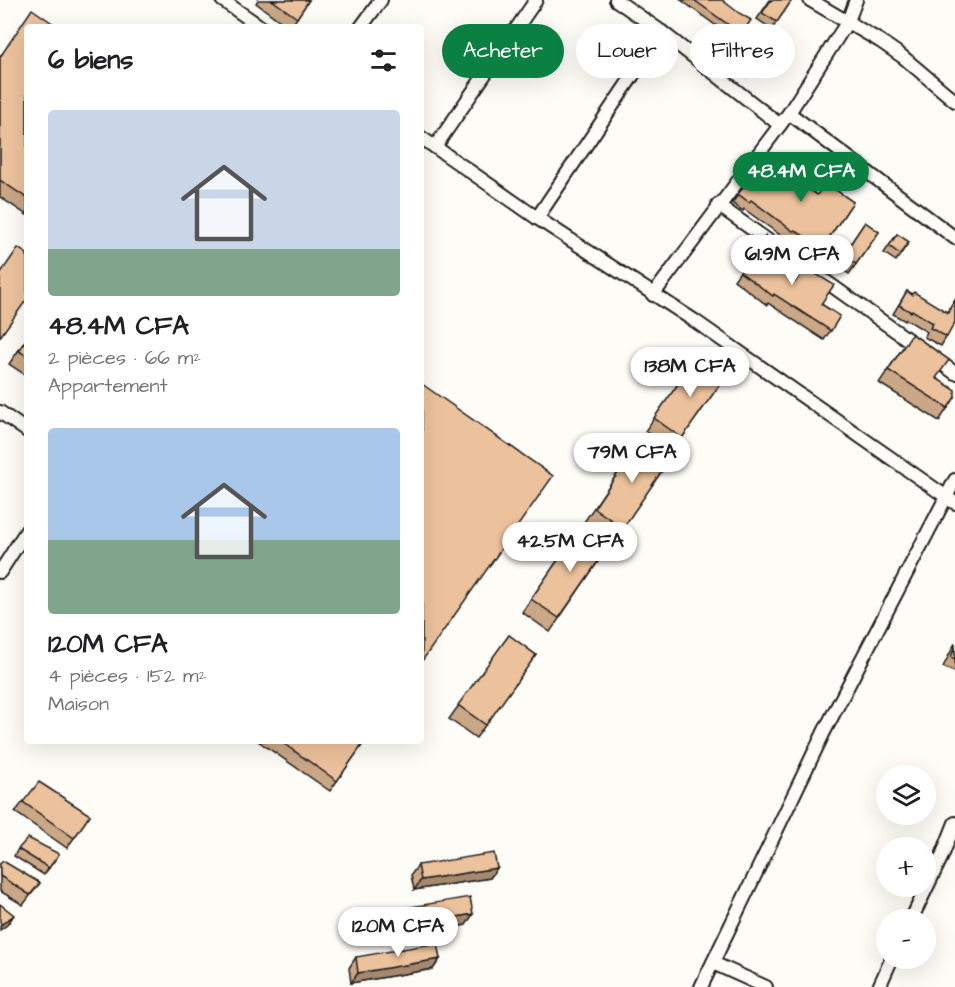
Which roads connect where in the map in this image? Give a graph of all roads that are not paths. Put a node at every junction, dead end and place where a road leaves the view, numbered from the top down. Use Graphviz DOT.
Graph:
graph roads {
  1 [pos="222,0"];
  2 [pos="381,0"];
  3 [pos="536,0"];
  4 [pos="616,0"];
  5 [pos="810,0"];
  6 [pos="856,0"];
  7 [pos="848,21"];
  8 [pos="257,24"];
  9 [pos="363,24"];
  10 [pos="650,24"];
  11 [pos="678,45"];
  12 [pos="631,78"];
  13 [pos="955,100"];
  14 [pos="789,113"];
  15 [pos="780,125"];
  16 [pos="424,139"];
  17 [pos="435,147"];
  18 [pos="718,205"];
  19 [pos="537,218"];
  20 [pos="955,238"];
  21 [pos="653,295"];
  22 [pos="955,373"];
  23 [pos="0,412"];
  24 [pos="24,429"];
  25 [pos="955,480"];
  26 [pos="951,500"];
  27 [pos="24,534"];
  28 [pos="1,568"];
  29 [pos="955,824"];
  30 [pos="916,909"];
  31 [pos="714,963"];
  32 [pos="887,969"];
  33 [pos="701,987"];
  34 [pos="766,987"];
  35 [pos="879,987"];
  1 -- 8 [label="street"];
  2 -- 9 [label="street"];
  3 -- 17 [label="street"];
  4 -- 10 [label="street"];
  5 -- 7 [label="street"];
  6 -- 7 [label="street"];
  7 -- 13 [label="street"];
  7 -- 14 [label="street"];
  11 -- 15 [label="street"];
  12 -- 19 [label="street"];
  14 -- 15 [label="street"];
  14 -- 20 [label="street"];
  15 -- 18 [label="street"];
  16 -- 17 [label="street"];
  17 -- 19 [label="street"];
  18 -- 21 [label="street"];
  18 -- 22 [label="street"];
  19 -- 21 [label="street"];
  21 -- 26 [label="street"];
  23 -- 24 [label="street"];
  25 -- 26 [label="street"];
  26 -- 31 [label="street"];
  27 -- 28 [label="street"];
  29 -- 30 [label="street"];
  31 -- 33 [label="street"];
  31 -- 34 [label="street"];
  32 -- 35 [label="street"];
}
